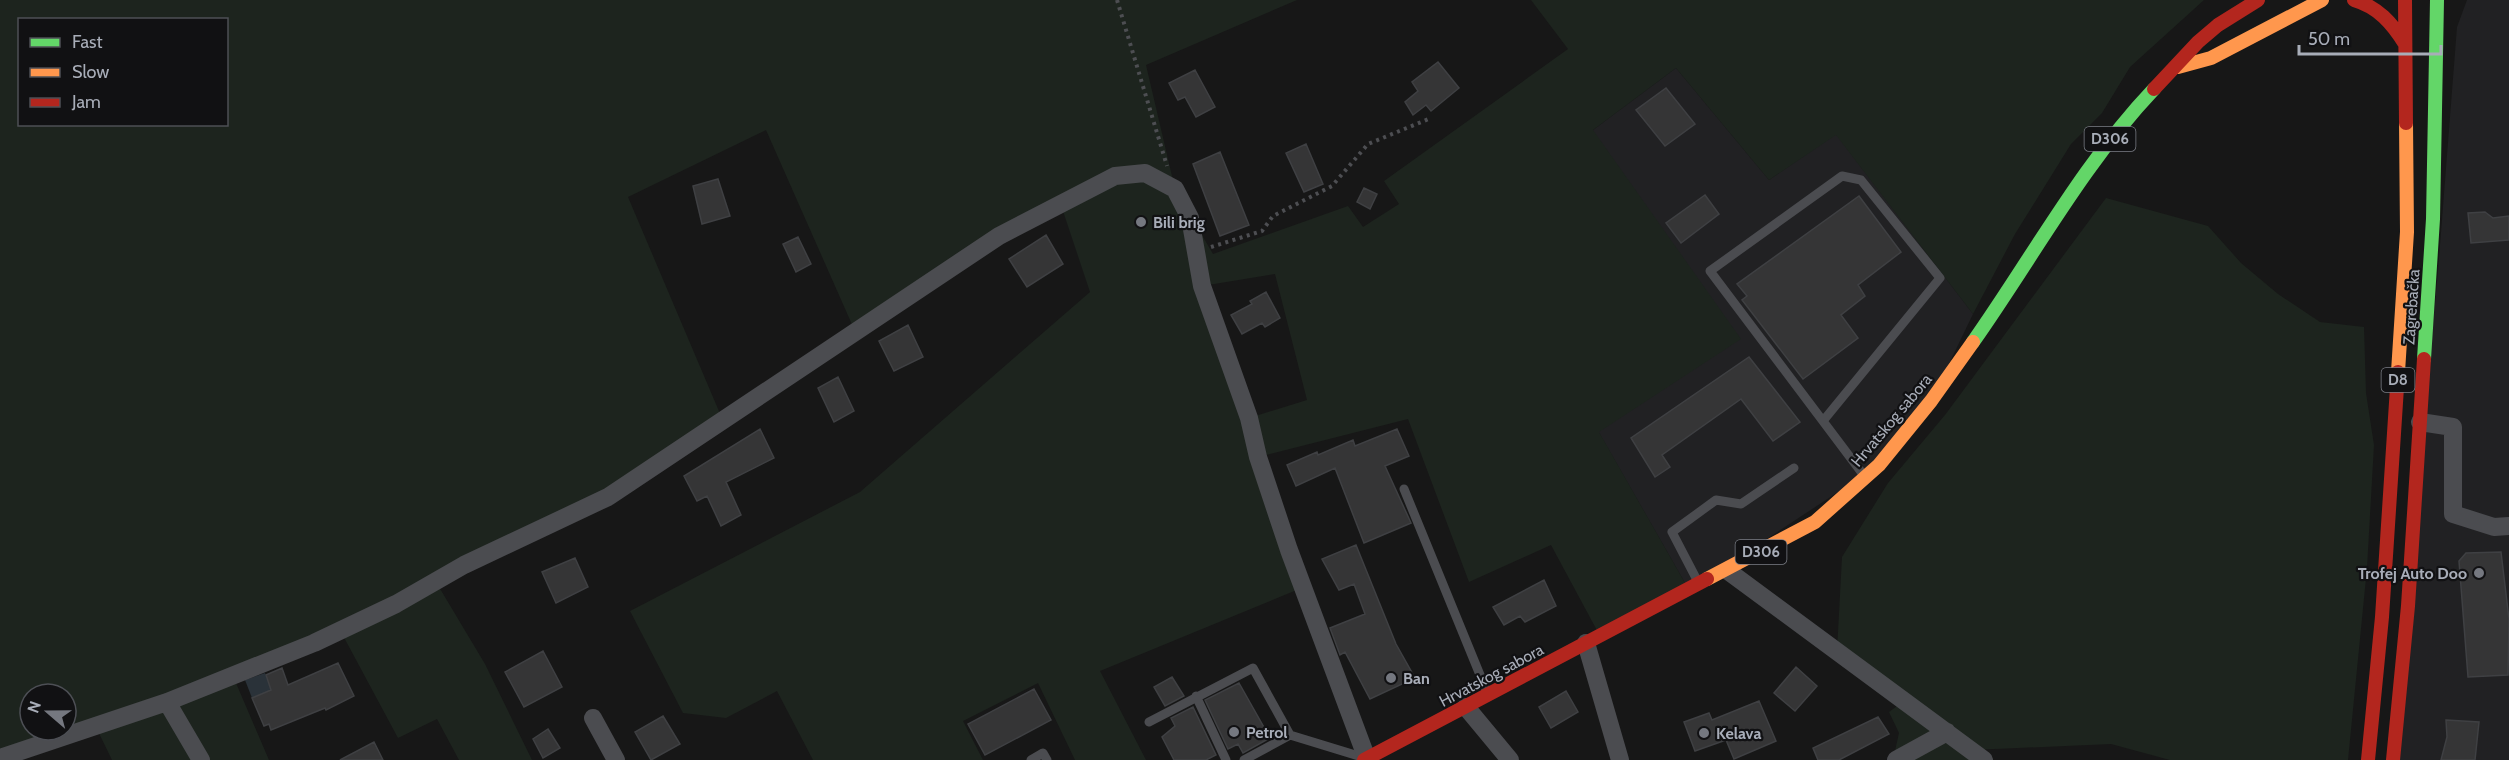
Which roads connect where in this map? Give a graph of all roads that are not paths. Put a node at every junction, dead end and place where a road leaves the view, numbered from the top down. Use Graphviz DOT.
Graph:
graph roads {
  1 [pos="2258,0"];
  2 [pos="2322,0"];
  3 [pos="2354,0"];
  4 [pos="2405,0"];
  5 [pos="2437,0"];
  6 [pos="2450,0"];
  7 [pos="2436,18"];
  8 [pos="2405,44"];
  9 [pos="2178,67"];
  10 [pos="1823,421"];
  11 [pos="2420,422"];
  12 [pos="1794,468"];
  13 [pos="1865,477"];
  14 [pos="1404,489"];
  15 [pos="2509,526"];
  16 [pos="1728,571"];
  17 [pos="1700,585"];
  18 [pos="1586,643"];
  19 [pos="1488,695"];
  20 [pos="1196,696"];
  21 [pos="167,702"];
  22 [pos="1466,707"];
  23 [pos="593,718"];
  24 [pos="1149,722"];
  25 [pos="1947,732"];
  26 [pos="1290,735"];
  27 [pos="0,758"];
  28 [pos="1366,759"];
  29 [pos="201,760"];
  30 [pos="616,760"];
  31 [pos="1031,760"];
  32 [pos="1047,760"];
  33 [pos="1226,760"];
  34 [pos="1244,760"];
  35 [pos="1510,760"];
  36 [pos="1620,760"];
  37 [pos="1896,760"];
  38 [pos="1984,760"];
  39 [pos="2368,760"];
  40 [pos="2393,760"];
  1 -- 9 [label="main road, Hrvatskog sabora / D306"];
  2 -- 9 [label="main road, Hrvatskog sabora / D306"];
  3 -- 8 [label="main road"];
  4 -- 8 [label="main road, Zagrebačka / D8"];
  5 -- 7 [label="main road, Zagrebačka / D8"];
  6 -- 7 [label="main road"];
  7 -- 11 [label="main road, Zagrebačka / D8"];
  8 -- 39 [label="main road, Zagrebačka / D8"];
  9 -- 13 [label="main road, Hrvatskog sabora / D306"];
  10 -- 10 [label="lane"];
  10 -- 13 [label="lane"];
  11 -- 15 [label="street"];
  11 -- 40 [label="main road, Zagrebačka / D8"];
  12 -- 17 [label="lane"];
  13 -- 16 [label="main road, Hrvatskog sabora / D306"];
  14 -- 19 [label="lane"];
  16 -- 17 [label="main road, Hrvatskog sabora / D306"];
  16 -- 25 [label="street"];
  17 -- 18 [label="main road, Hrvatskog sabora / D306"];
  18 -- 19 [label="main road, Hrvatskog sabora / D306"];
  18 -- 36 [label="street"];
  19 -- 22 [label="main road, Hrvatskog sabora / D306"];
  20 -- 24 [label="lane"];
  20 -- 26 [label="lane"];
  20 -- 33 [label="lane"];
  21 -- 27 [label="street"];
  21 -- 28 [label="street"];
  21 -- 29 [label="street"];
  22 -- 28 [label="main road, Hrvatskog sabora / D306"];
  22 -- 35 [label="street"];
  23 -- 30 [label="street"];
  25 -- 37 [label="street"];
  25 -- 38 [label="street"];
  26 -- 28 [label="lane"];
  26 -- 34 [label="lane"];
  31 -- 32 [label="lane"];
}
